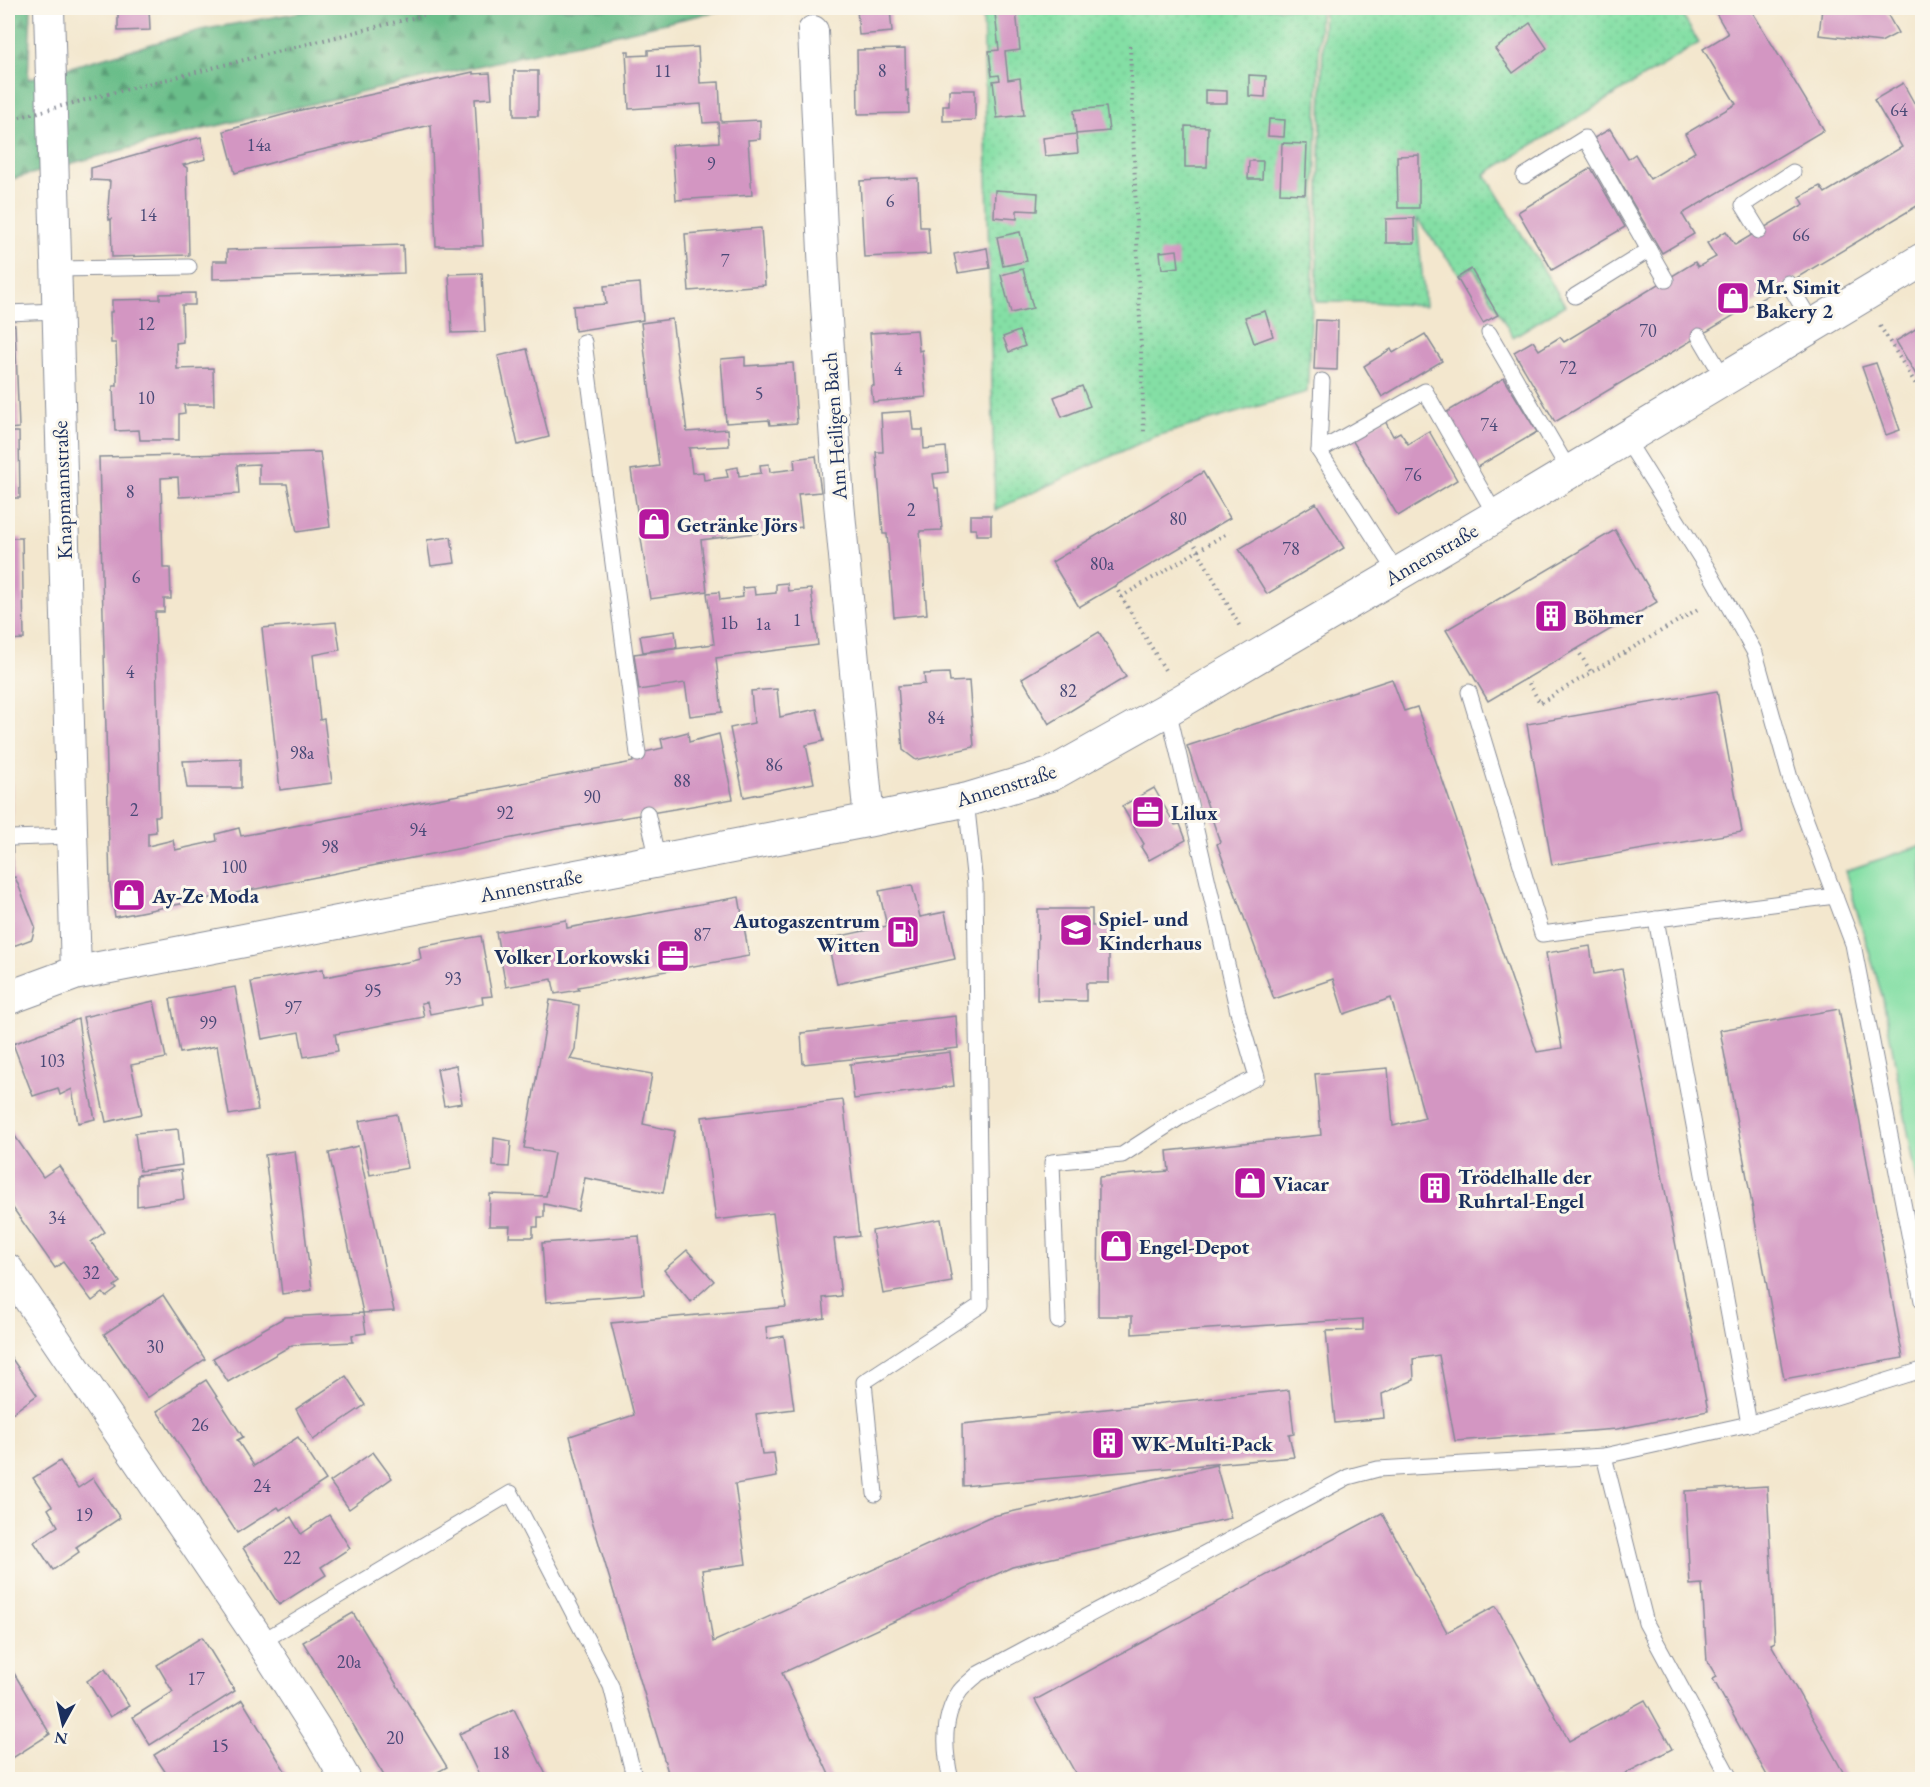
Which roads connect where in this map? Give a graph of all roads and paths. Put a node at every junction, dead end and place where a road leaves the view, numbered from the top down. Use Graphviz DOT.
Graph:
graph roads {
  1 [pos="49,8"];
  2 [pos="452,8"];
  3 [pos="813,31"];
  4 [pos="1130,46"];
  5 [pos="8,120"];
  6 [pos="1793,172"];
  7 [pos="1524,176"];
  8 [pos="1759,231"];
  9 [pos="1649,250"];
  10 [pos="1923,260"];
  11 [pos="189,267"];
  12 [pos="56,269"];
  13 [pos="1666,280"];
  14 [pos="1788,282"];
  15 [pos="1575,296"];
  16 [pos="1862,297"];
  17 [pos="57,311"];
  18 [pos="8,313"];
  19 [pos="1814,326"];
  20 [pos="1489,333"];
  21 [pos="1699,336"];
  22 [pos="584,342"];
  23 [pos="1725,380"];
  24 [pos="1322,381"];
  25 [pos="1923,394"];
  26 [pos="1144,432"];
  27 [pos="1626,439"];
  28 [pos="1318,451"];
  29 [pos="1570,472"];
  30 [pos="1496,516"];
  31 [pos="1229,532"];
  32 [pos="1192,540"];
  33 [pos="1197,550"];
  34 [pos="1397,573"];
  35 [pos="1115,586"];
  36 [pos="1722,595"];
  37 [pos="1121,597"];
  38 [pos="1576,649"];
  39 [pos="1257,656"];
  40 [pos="1591,672"];
  41 [pos="1526,678"];
  42 [pos="1469,692"];
  43 [pos="1175,704"];
  44 [pos="638,754"];
  45 [pos="966,800"];
  46 [pos="647,813"];
  47 [pos="869,820"];
  48 [pos="71,836"];
  49 [pos="11,838"];
  50 [pos="658,860"];
  51 [pos="1835,896"];
  52 [pos="1656,919"];
  53 [pos="76,973"];
  54 [pos="8,998"];
  55 [pos="8,1269"];
  56 [pos="1923,1301"];
  57 [pos="1058,1321"];
  58 [pos="1923,1370"];
  59 [pos="1749,1424"];
  60 [pos="1604,1456"];
  61 [pos="874,1494"];
  62 [pos="261,1642"];
  63 [pos="346,1779"];
  64 [pos="634,1779"];
  65 [pos="951,1779"];
  66 [pos="1731,1779"];
  1 -- 12 [label="street, Knapmannstraße"];
  2 -- 5 [label="path, bridge"];
  3 -- 47 [label="street, Am Heiligen Bach"];
  4 -- 26 [label="path"];
  6 -- 8 [label="lane"];
  7 -- 9 [label="lane"];
  9 -- 13 [label="lane"];
  9 -- 15 [label="lane"];
  10 -- 16 [label="street, Annenstraße"];
  11 -- 12 [label="lane"];
  12 -- 17 [label="street, Knapmannstraße"];
  14 -- 19 [label="lane"];
  16 -- 19 [label="street, Annenstraße"];
  16 -- 25 [label="path"];
  17 -- 18 [label="lane"];
  17 -- 48 [label="street, Knapmannstraße"];
  19 -- 23 [label="street, Annenstraße"];
  20 -- 29 [label="lane"];
  21 -- 23 [label="lane"];
  22 -- 44 [label="lane"];
  23 -- 27 [label="street, Annenstraße"];
  24 -- 28 [label="lane"];
  27 -- 29 [label="street, Annenstraße"];
  27 -- 36 [label="lane"];
  28 -- 30 [label="lane"];
  28 -- 34 [label="lane"];
  29 -- 30 [label="street, Annenstraße"];
  30 -- 34 [label="street, Annenstraße"];
  31 -- 33 [label="path"];
  32 -- 33 [label="path"];
  33 -- 37 [label="path"];
  33 -- 39 [label="path"];
  34 -- 39 [label="street, Annenstraße"];
  35 -- 37 [label="path"];
  36 -- 40 [label="path"];
  36 -- 51 [label="lane"];
  37 -- 43 [label="path"];
  38 -- 40 [label="path"];
  39 -- 43 [label="street, Annenstraße"];
  40 -- 41 [label="path"];
  42 -- 52 [label="lane"];
  43 -- 45 [label="street, Annenstraße"];
  43 -- 57 [label="lane"];
  45 -- 47 [label="street, Annenstraße"];
  45 -- 61 [label="lane"];
  46 -- 50 [label="lane"];
  47 -- 50 [label="street, Annenstraße"];
  48 -- 49 [label="lane"];
  48 -- 53 [label="street, Knapmannstraße"];
  50 -- 53 [label="street, Annenstraße"];
  51 -- 52 [label="lane"];
  51 -- 56 [label="lane"];
  52 -- 59 [label="lane"];
  53 -- 54 [label="street, Annenstraße"];
  55 -- 62 [label="street"];
  58 -- 59 [label="lane"];
  59 -- 60 [label="lane"];
  60 -- 65 [label="lane"];
  60 -- 66 [label="lane"];
  62 -- 63 [label="street"];
  62 -- 64 [label="lane"];
}
